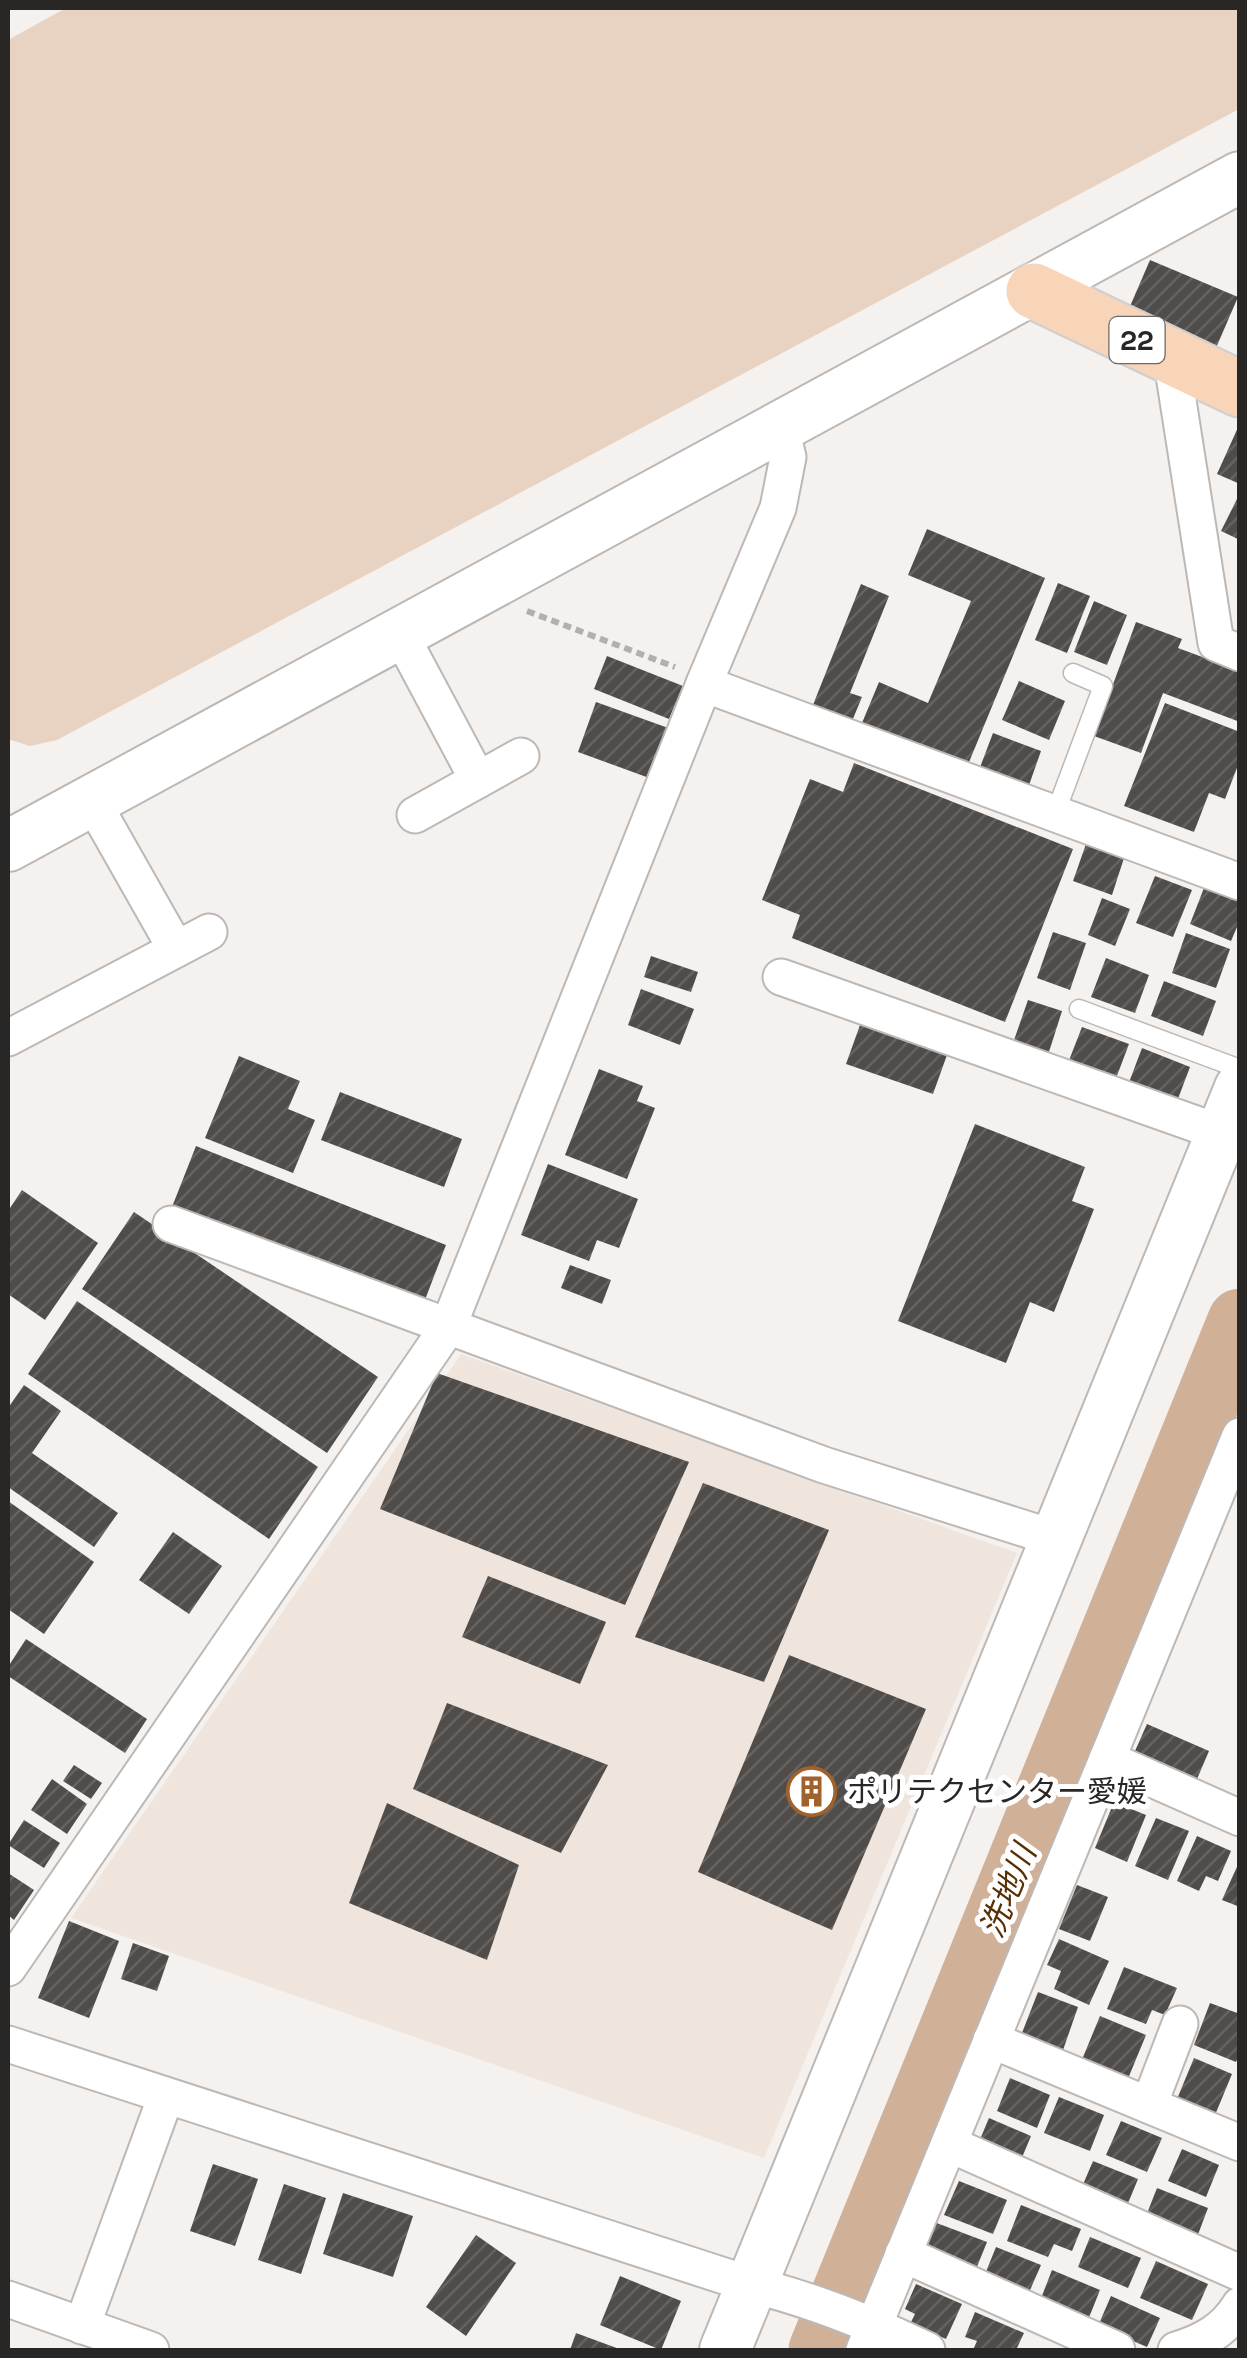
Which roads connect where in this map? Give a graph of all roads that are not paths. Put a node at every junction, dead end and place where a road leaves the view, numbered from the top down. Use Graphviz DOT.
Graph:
graph roads {
  1 [pos="1240,177"];
  2 [pos="1034,290"];
  3 [pos="1171,356"];
  4 [pos="1240,389"];
  5 [pos="781,428"];
  6 [pos="399,632"];
  7 [pos="1240,653"];
  8 [pos="1073,673"];
  9 [pos="705,682"];
  10 [pos="521,756"];
  11 [pos="478,780"];
  12 [pos="92,801"];
  13 [pos="1054,814"];
  14 [pos="415,815"];
  15 [pos="8,846"];
  16 [pos="1240,882"];
  17 [pos="209,932"];
  18 [pos="176,949"];
  19 [pos="781,977"];
  20 [pos="1080,1009"];
  21 [pos="8,1038"];
  22 [pos="1240,1069"];
  23 [pos="1240,1088"];
  24 [pos="1220,1133"];
  25 [pos="171,1224"];
  26 [pos="448,1328"];
  27 [pos="1240,1436"];
  28 [pos="1054,1538"];
  29 [pos="1107,1760"];
  30 [pos="1240,1818"];
  31 [pos="8,1968"];
  32 [pos="1180,2024"];
  33 [pos="992,2040"];
  34 [pos="8,2044"];
  35 [pos="166,2096"];
  36 [pos="1149,2106"];
  37 [pos="1240,2143"];
  38 [pos="949,2144"];
  39 [pos="904,2254"];
  40 [pos="1240,2273"];
  41 [pos="773,2290"];
  42 [pos="8,2299"];
  43 [pos="1240,2304"];
  44 [pos="82,2326"];
  45 [pos="868,2332"];
  46 [pos="151,2350"];
  47 [pos="725,2350"];
  48 [pos="928,2350"];
  49 [pos="1117,2350"];
  50 [pos="1176,2350"];
  1 -- 2 [label="street"];
  2 -- 3 [label="main road, 22"];
  2 -- 5 [label="street"];
  3 -- 4 [label="main road, 22"];
  3 -- 7 [label="street"];
  5 -- 6 [label="street"];
  5 -- 9 [label="street"];
  6 -- 11 [label="street"];
  6 -- 12 [label="street"];
  8 -- 13 [label="lane"];
  9 -- 13 [label="street"];
  9 -- 26 [label="street"];
  10 -- 11 [label="street"];
  11 -- 14 [label="street"];
  12 -- 15 [label="street"];
  12 -- 18 [label="street"];
  13 -- 16 [label="street"];
  17 -- 18 [label="street"];
  18 -- 21 [label="street"];
  19 -- 24 [label="street"];
  20 -- 22 [label="lane"];
  23 -- 24 [label="street"];
  24 -- 28 [label="street"];
  25 -- 26 [label="street"];
  26 -- 28 [label="street"];
  26 -- 31 [label="street"];
  27 -- 29 [label="street"];
  28 -- 41 [label="street"];
  29 -- 30 [label="street"];
  29 -- 33 [label="street"];
  32 -- 36 [label="street"];
  33 -- 36 [label="street"];
  33 -- 38 [label="street"];
  34 -- 35 [label="street"];
  35 -- 41 [label="street"];
  35 -- 44 [label="street"];
  36 -- 37 [label="street"];
  38 -- 39 [label="street"];
  38 -- 40 [label="street"];
  39 -- 45 [label="street"];
  39 -- 49 [label="street"];
  41 -- 45 [label="street"];
  41 -- 47 [label="street"];
  42 -- 44 [label="street"];
  43 -- 50 [label="street"];
  44 -- 46 [label="street"];
  45 -- 48 [label="street"];
}
